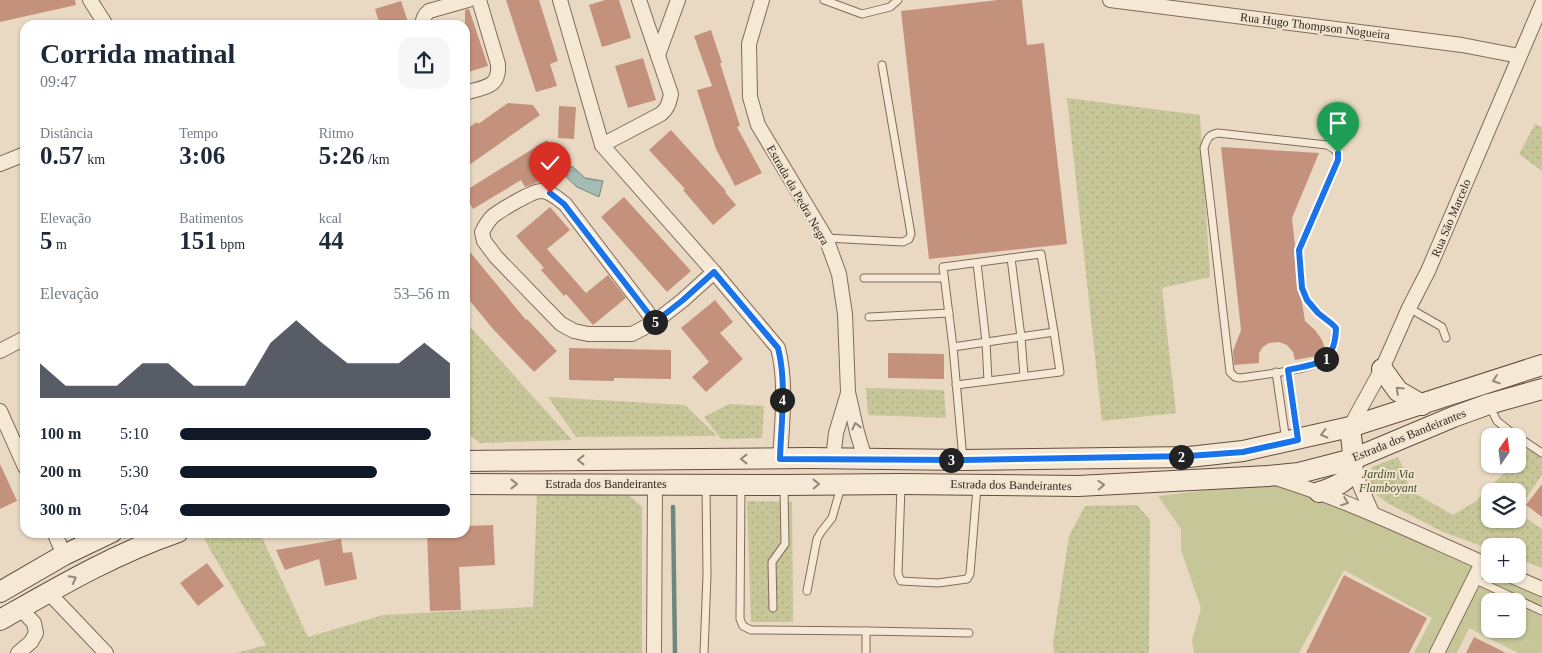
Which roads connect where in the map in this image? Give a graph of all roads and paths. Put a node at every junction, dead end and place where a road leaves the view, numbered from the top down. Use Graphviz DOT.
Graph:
graph roads {
  1 [pos="90,0"];
  2 [pos="468,0"];
  3 [pos="479,0"];
  4 [pos="560,0"];
  5 [pos="639,0"];
  6 [pos="678,0"];
  7 [pos="762,0"];
  8 [pos="824,0"];
  9 [pos="898,0"];
  10 [pos="1110,0"];
  11 [pos="1542,4"];
  12 [pos="103,20"];
  13 [pos="423,20"];
  14 [pos="658,55"];
  15 [pos="1519,56"];
  16 [pos="882,64"];
  17 [pos="470,91"];
  18 [pos="602,145"];
  19 [pos="20,156"];
  20 [pos="0,164"];
  21 [pos="826,238"];
  22 [pos="1011,258"];
  23 [pos="977,263"];
  24 [pos="714,272"];
  25 [pos="864,278"];
  26 [pos="944,278"];
  27 [pos="1409,308"];
  28 [pos="949,313"];
  29 [pos="869,317"];
  30 [pos="655,322"];
  31 [pos="1054,332"];
  32 [pos="1021,337"];
  33 [pos="1446,338"];
  34 [pos="20,341"];
  35 [pos="986,342"];
  36 [pos="953,347"];
  37 [pos="0,351"];
  38 [pos="1542,364"];
  39 [pos="1382,369"];
  40 [pos="1288,370"];
  41 [pos="1276,372"];
  42 [pos="1024,376"];
  43 [pos="988,381"];
  44 [pos="956,384"];
  45 [pos="1542,388"];
  46 [pos="848,392"];
  47 [pos="1489,404"];
  48 [pos="1422,405"];
  49 [pos="0,411"];
  50 [pos="1350,427"];
  51 [pos="1506,428"];
  52 [pos="1292,441"];
  53 [pos="1526,443"];
  54 [pos="1542,454"];
  55 [pos="20,457"];
  56 [pos="780,459"];
  57 [pos="833,459"];
  58 [pos="865,459"];
  59 [pos="1353,459"];
  60 [pos="963,460"];
  61 [pos="470,461"];
  62 [pos="1268,476"];
  63 [pos="470,484"];
  64 [pos="655,484"];
  65 [pos="706,484"];
  66 [pos="741,484"];
  67 [pos="841,484"];
  68 [pos="901,484"];
  69 [pos="977,484"];
  70 [pos="784,485"];
  71 [pos="1318,492"];
  72 [pos="1372,514"];
  73 [pos="57,538"];
  74 [pos="99,538"];
  75 [pos="162,538"];
  76 [pos="64,555"];
  77 [pos="1481,562"];
  78 [pos="1481,570"];
  79 [pos="1474,579"];
  80 [pos="1526,583"];
  81 [pos="1542,590"];
  82 [pos="806,591"];
  83 [pos="0,592"];
  84 [pos="48,592"];
  85 [pos="20,608"];
  86 [pos="773,608"];
  87 [pos="1542,611"];
  88 [pos="0,620"];
  89 [pos="866,631"];
  90 [pos="969,634"];
  91 [pos="18,653"];
  92 [pos="106,653"];
  93 [pos="654,653"];
  94 [pos="704,653"];
  95 [pos="866,653"];
  96 [pos="1437,653"];
  1 -- 12 [label="street"];
  2 -- 13 [label="street"];
  3 -- 17 [label="street"];
  4 -- 18 [label="street"];
  5 -- 14 [label="street"];
  6 -- 14 [label="street"];
  7 -- 21 [label="street, Estrada da Pedra Negra"];
  8 -- 9 [label="lane"];
  10 -- 15 [label="street, Rua Hugo Thompson Nogueira"];
  11 -- 15 [label="street, Rua São Marcelo"];
  14 -- 18 [label="street"];
  15 -- 27 [label="street, Rua São Marcelo"];
  16 -- 21 [label="lane"];
  18 -- 24 [label="street"];
  19 -- 20 [label="street"];
  21 -- 46 [label="street, Estrada da Pedra Negra"];
  22 -- 23 [label="lane"];
  22 -- 31 [label="lane"];
  22 -- 32 [label="lane"];
  23 -- 26 [label="lane"];
  23 -- 35 [label="lane"];
  24 -- 30 [label="street"];
  24 -- 56 [label="street"];
  25 -- 26 [label="lane"];
  26 -- 28 [label="lane"];
  27 -- 33 [label="lane"];
  27 -- 39 [label="street, Rua São Marcelo"];
  28 -- 29 [label="lane"];
  28 -- 36 [label="lane"];
  30 -- 30 [label="street"];
  31 -- 32 [label="lane"];
  31 -- 42 [label="lane"];
  32 -- 35 [label="lane"];
  32 -- 42 [label="lane"];
  34 -- 37 [label="street"];
  35 -- 36 [label="lane"];
  35 -- 43 [label="lane"];
  36 -- 44 [label="lane"];
  38 -- 48 [label="main road, Estrada dos Bandeirantes, one-way"];
  48 -- 39 [label="main road, one-way"];
  39 -- 50 [label="street, Rua São Marcelo"];
  40 -- 41 [label="lane"];
  40 -- 41 [label="lane"];
  40 -- 52 [label="lane"];
  41 -- 52 [label="lane"];
  42 -- 43 [label="lane"];
  43 -- 44 [label="lane"];
  44 -- 60 [label="lane"];
  45 -- 47 [label="main road, Estrada dos Bandeirantes"];
  46 -- 57 [label="street, Estrada da Pedra Negra"];
  58 -- 46 [label="street, Estrada da Pedra Negra, one-way"];
  47 -- 51 [label="lane"];
  47 -- 59 [label="main road, Estrada dos Bandeirantes"];
  48 -- 50 [label="main road, Estrada dos Bandeirantes"];
  49 -- 55 [label="street"];
  50 -- 52 [label="main road, Estrada dos Bandeirantes, one-way"];
  50 -- 59 [label="main road"];
  52 -- 60 [label="main road, Estrada dos Bandeirantes"];
  53 -- 54 [label="lane"];
  56 -- 57 [label="main road, Estrada dos Bandeirantes"];
  56 -- 61 [label="main road, Estrada dos Bandeirantes, one-way"];
  57 -- 58 [label="main road, Estrada dos Bandeirantes"];
  58 -- 60 [label="main road, Estrada dos Bandeirantes"];
  59 -- 62 [label="main road, Estrada dos Bandeirantes"];
  59 -- 71 [label="main road"];
  59 -- 72 [label="street"];
  69 -- 62 [label="main road, Estrada dos Bandeirantes, one-way"];
  62 -- 71 [label="street"];
  63 -- 64 [label="main road, Estrada dos Bandeirantes, one-way"];
  64 -- 65 [label="main road, Estrada dos Bandeirantes"];
  64 -- 93 [label="street"];
  65 -- 66 [label="main road, Estrada dos Bandeirantes"];
  65 -- 94 [label="lane"];
  66 -- 70 [label="main road, Estrada dos Bandeirantes"];
  66 -- 89 [label="lane"];
  67 -- 68 [label="main road, Estrada dos Bandeirantes"];
  70 -- 67 [label="main road, Estrada dos Bandeirantes, one-way"];
  67 -- 82 [label="lane"];
  68 -- 69 [label="main road, Estrada dos Bandeirantes"];
  68 -- 69 [label="lane"];
  70 -- 86 [label="lane"];
  71 -- 72 [label="street, one-way"];
  72 -- 77 [label="street"];
  73 -- 76 [label="street"];
  74 -- 76 [label="main road"];
  84 -- 75 [label="main road, one-way"];
  76 -- 83 [label="main road"];
  78 -- 79 [label="street"];
  79 -- 87 [label="lane"];
  79 -- 96 [label="street"];
  80 -- 81 [label="street"];
  84 -- 85 [label="main road"];
  84 -- 92 [label="street"];
  85 -- 88 [label="main road"];
  85 -- 91 [label="street"];
  89 -- 90 [label="lane"];
  89 -- 95 [label="lane"];
}
